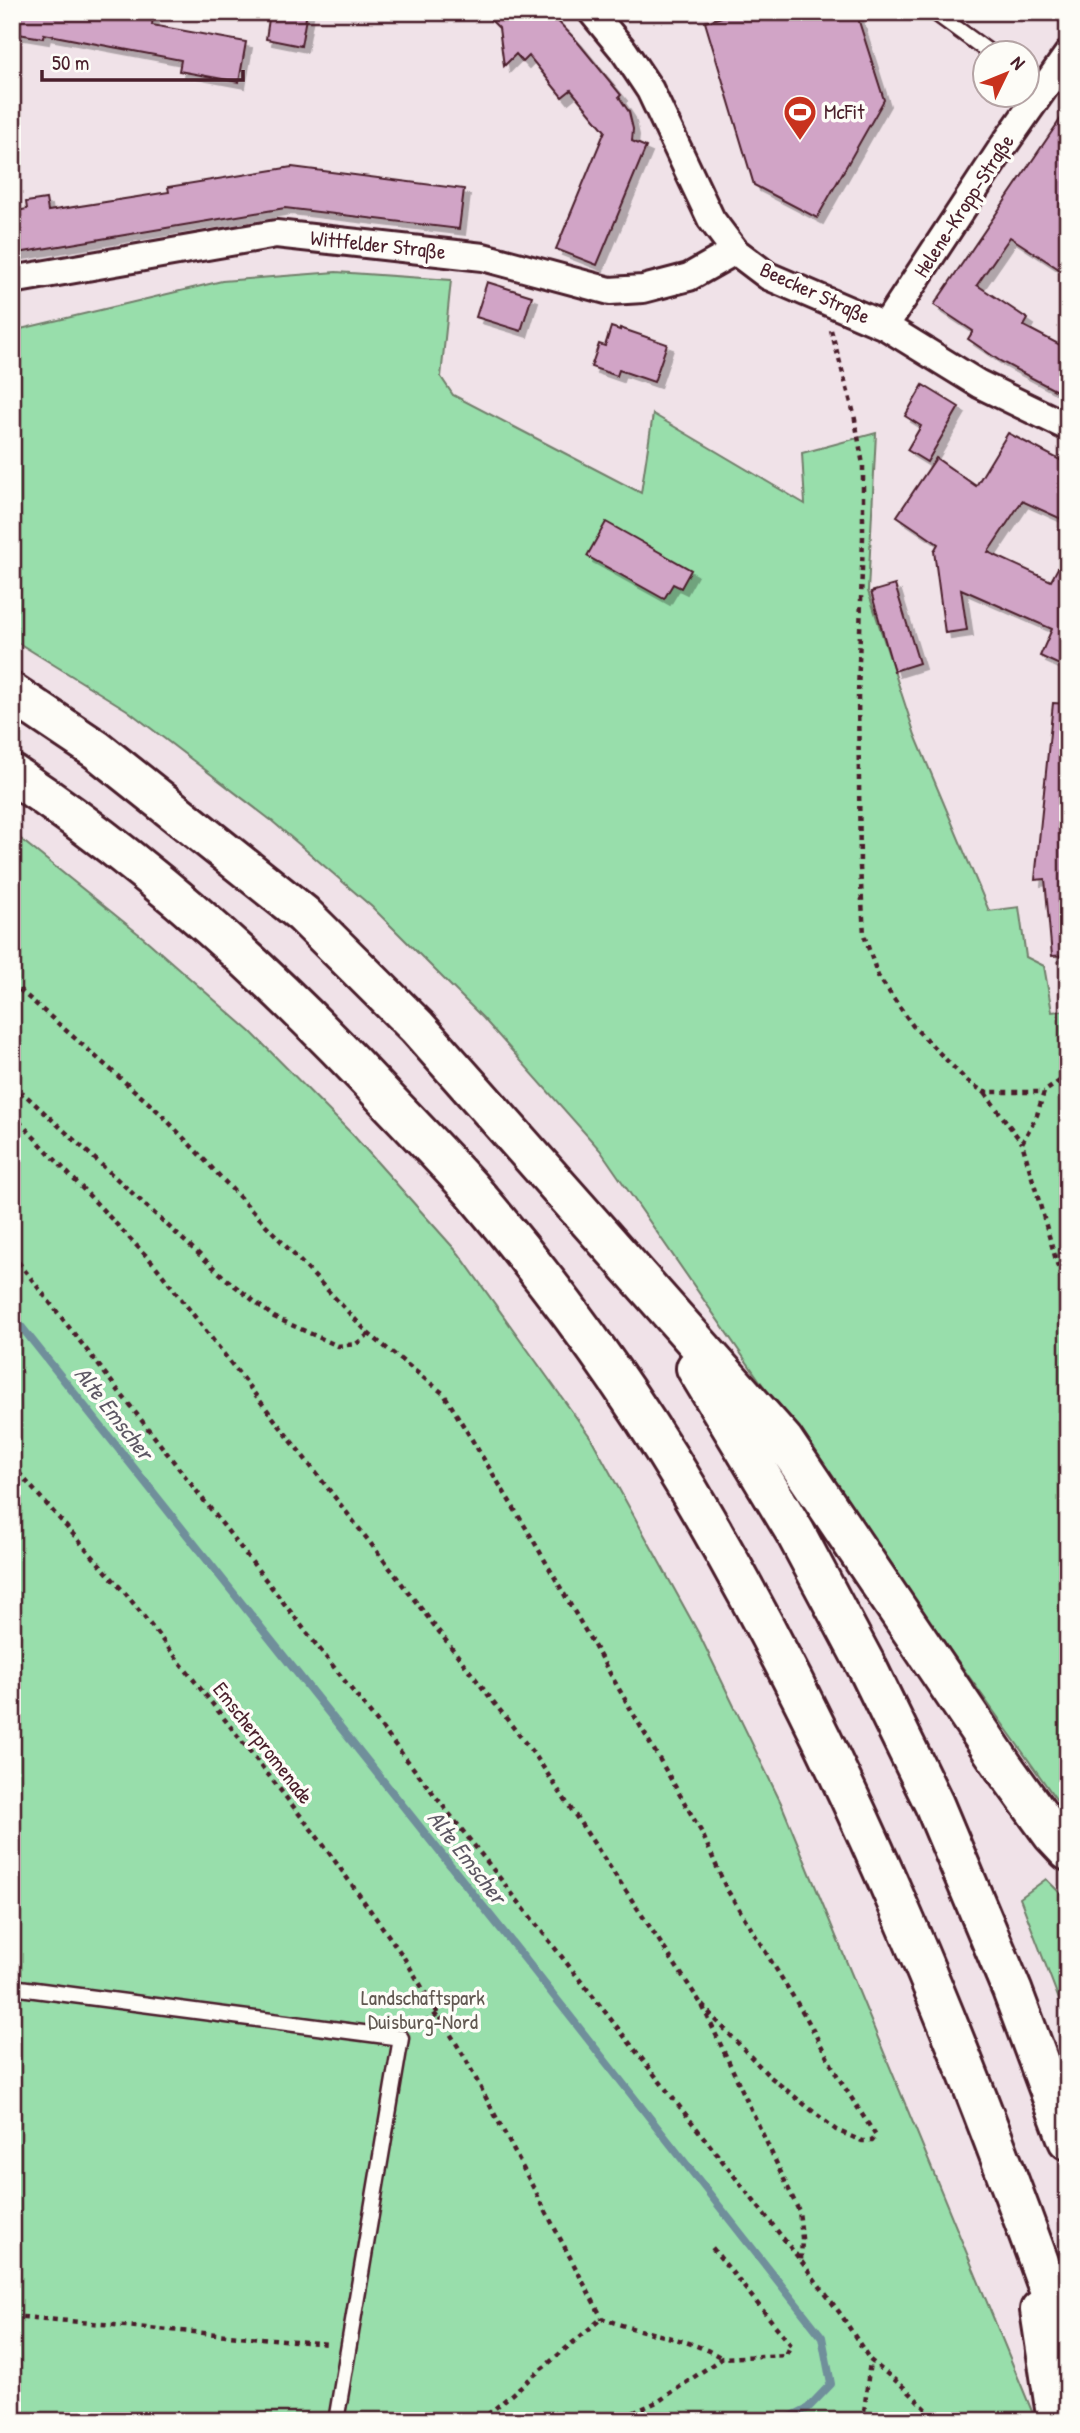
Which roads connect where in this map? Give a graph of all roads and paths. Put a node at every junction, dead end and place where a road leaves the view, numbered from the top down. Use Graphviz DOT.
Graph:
graph roads {
  1 [pos="592,12"];
  2 [pos="934,12"];
  3 [pos="972,40"];
  4 [pos="1068,54"];
  5 [pos="1042,78"];
  6 [pos="1020,108"];
  7 [pos="735,251"];
  8 [pos="12,280"];
  9 [pos="822,298"];
  10 [pos="885,326"];
  11 [pos="1068,427"];
  12 [pos="12,693"];
  13 [pos="12,775"];
  14 [pos="12,983"];
  15 [pos="1068,1075"];
  16 [pos="984,1092"];
  17 [pos="1044,1092"];
  18 [pos="12,1102"];
  19 [pos="12,1114"];
  20 [pos="1021,1143"];
  21 [pos="591,1222"];
  22 [pos="12,1254"];
  23 [pos="1068,1301"];
  24 [pos="369,1334"];
  25 [pos="12,1465"];
  26 [pos="1068,1851"];
  27 [pos="12,1987"];
  28 [pos="702,2006"];
  29 [pos="1068,2140"];
  30 [pos="1028,2232"];
  31 [pos="710,2245"];
  32 [pos="801,2261"];
  33 [pos="12,2316"];
  34 [pos="602,2318"];
  35 [pos="1068,2343"];
  36 [pos="348,2346"];
  37 [pos="722,2358"];
  38 [pos="870,2361"];
  39 [pos="336,2421"];
  40 [pos="480,2421"];
  41 [pos="615,2421"];
  42 [pos="863,2421"];
  43 [pos="938,2421"];
  44 [pos="1057,2421"];
  1 -- 7 [label="street, Beecker Straße"];
  2 -- 3 [label="lane"];
  4 -- 5 [label="street, Helene-Kropp-Straße"];
  6 -- 10 [label="street, Helene-Kropp-Straße"];
  7 -- 8 [label="street, Wittfelder Straße"];
  7 -- 9 [label="street, Beecker Straße"];
  9 -- 10 [label="street, Beecker Straße"];
  9 -- 16 [label="path"];
  10 -- 11 [label="street, Beecker Straße"];
  12 -- 21 [label="highway"];
  13 -- 30 [label="highway"];
  14 -- 24 [label="path"];
  15 -- 17 [label="path"];
  16 -- 17 [label="path"];
  16 -- 20 [label="path"];
  17 -- 20 [label="path"];
  18 -- 24 [label="path"];
  19 -- 28 [label="path"];
  20 -- 23 [label="path"];
  21 -- 26 [label="highway"];
  21 -- 29 [label="highway"];
  22 -- 32 [label="path"];
  24 -- 28 [label="path"];
  25 -- 34 [label="path, Emscherpromenade"];
  27 -- 36 [label="lane"];
  28 -- 32 [label="path"];
  30 -- 35 [label="highway"];
  30 -- 44 [label="highway"];
  31 -- 37 [label="path"];
  32 -- 38 [label="path"];
  33 -- 36 [label="path"];
  34 -- 37 [label="path"];
  34 -- 40 [label="path"];
  36 -- 39 [label="lane"];
  37 -- 41 [label="path"];
  38 -- 42 [label="path"];
  38 -- 43 [label="path"];
}
